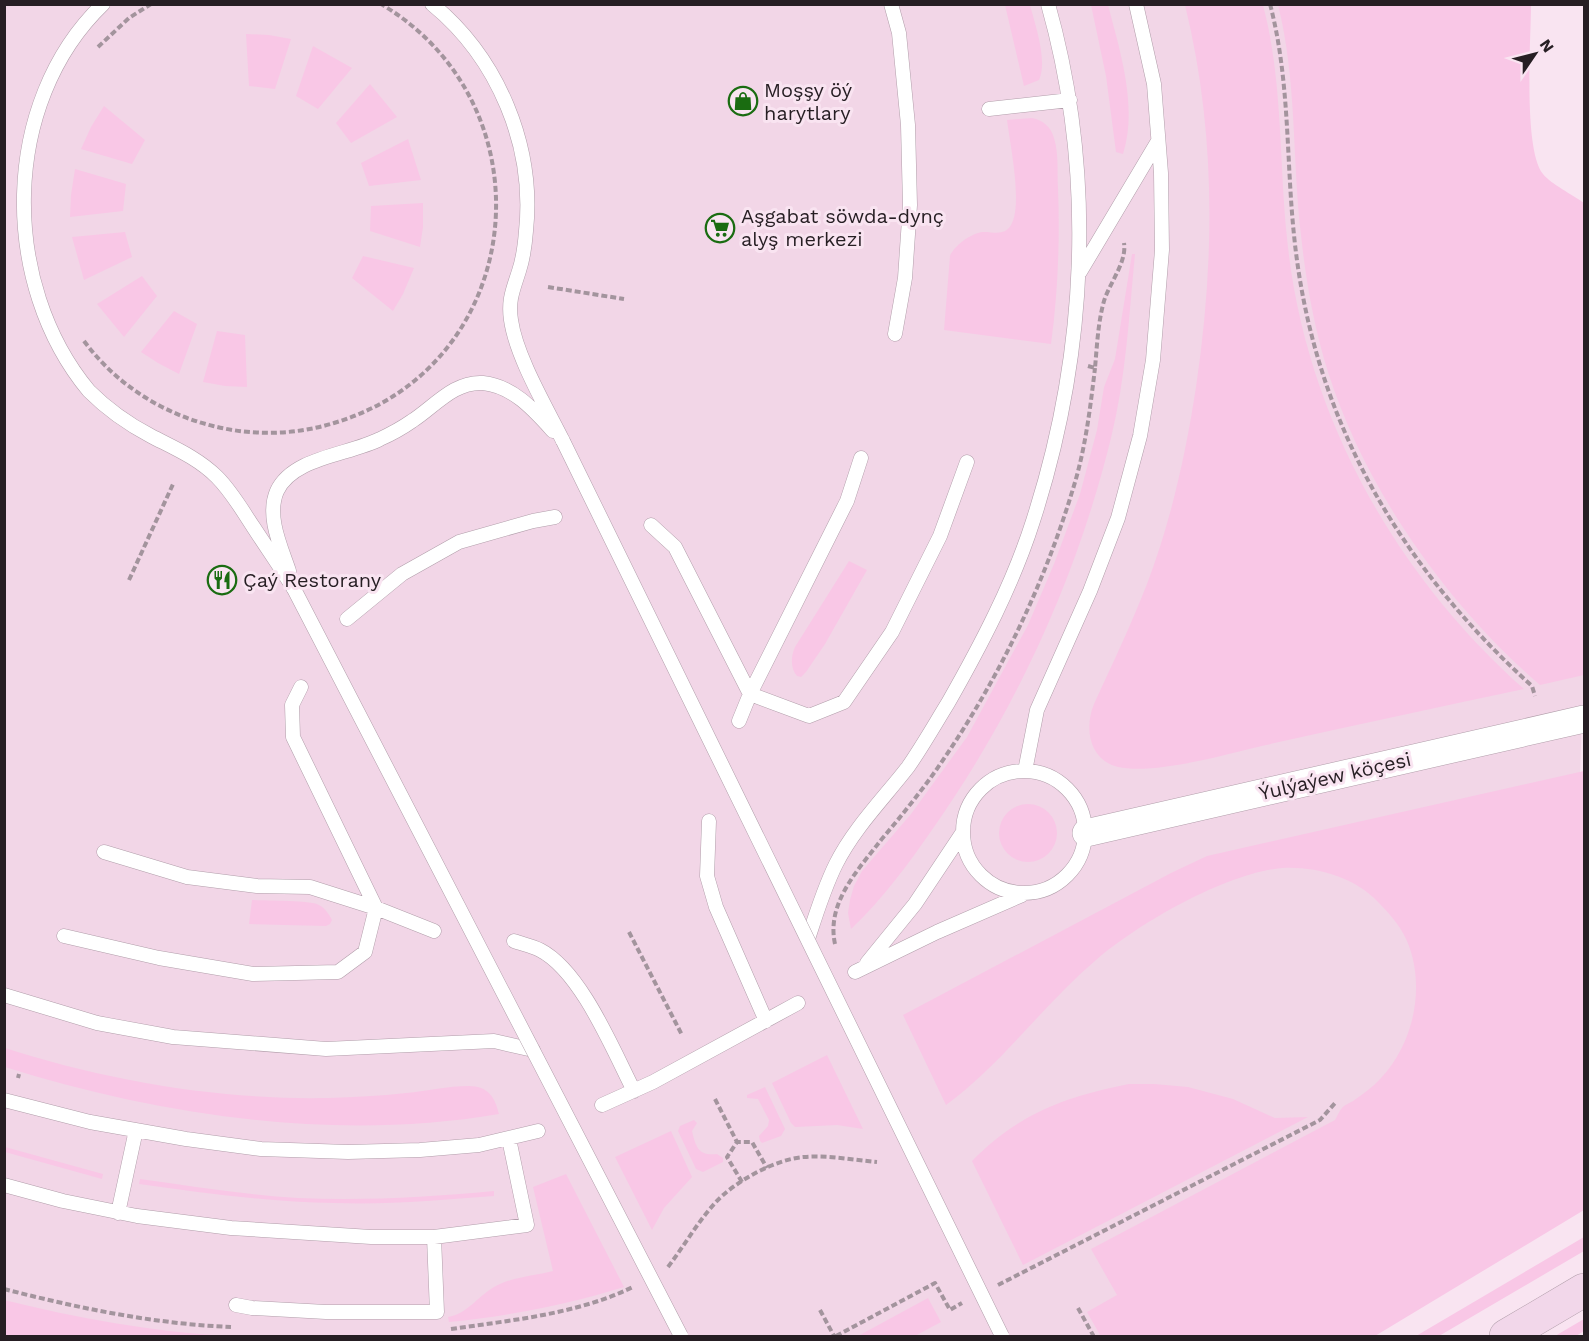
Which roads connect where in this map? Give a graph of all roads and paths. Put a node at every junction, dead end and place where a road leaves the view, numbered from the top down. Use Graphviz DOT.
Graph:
graph roads {
  1 [pos="103,4"];
  2 [pos="151,4"];
  3 [pos="381,4"];
  4 [pos="432,4"];
  5 [pos="891,4"];
  6 [pos="1048,4"];
  7 [pos="1136,4"];
  8 [pos="1270,4"];
  9 [pos="93,53"];
  10 [pos="1070,100"];
  11 [pos="989,109"];
  12 [pos="1158,141"];
  13 [pos="15,149"];
  14 [pos="1123,238"];
  15 [pos="1080,272"];
  16 [pos="21,283"];
  17 [pos="548,287"];
  18 [pos="624,299"];
  19 [pos="895,334"];
  20 [pos="80,336"];
  21 [pos="563,441"];
  22 [pos="861,458"];
  23 [pos="967,462"];
  24 [pos="174,482"];
  25 [pos="555,518"];
  26 [pos="651,525"];
  27 [pos="129,580"];
  28 [pos="294,589"];
  29 [pos="346,619"];
  30 [pos="302,687"];
  31 [pos="750,694"];
  32 [pos="1535,696"];
  33 [pos="1584,719"];
  34 [pos="739,721"];
  35 [pos="1024,771"];
  36 [pos="709,821"];
  37 [pos="963,832"];
  38 [pos="1086,833"];
  39 [pos="104,852"];
  40 [pos="1024,894"];
  41 [pos="376,908"];
  42 [pos="434,930"];
  43 [pos="629,932"];
  44 [pos="64,936"];
  45 [pos="808,939"];
  46 [pos="514,941"];
  47 [pos="836,948"];
  48 [pos="4,995"];
  49 [pos="798,1003"];
  50 [pos="766,1021"];
  51 [pos="682,1035"];
  52 [pos="533,1050"];
  53 [pos="634,1091"];
  54 [pos="715,1099"];
  55 [pos="4,1100"];
  56 [pos="1336,1102"];
  57 [pos="602,1105"];
  58 [pos="136,1130"];
  59 [pos="538,1131"];
  60 [pos="508,1139"];
  61 [pos="737,1142"];
  62 [pos="766,1168"];
  63 [pos="742,1182"];
  64 [pos="4,1185"];
  65 [pos="118,1213"];
  66 [pos="434,1237"];
  67 [pos="995,1283"];
  68 [pos="992,1288"];
  69 [pos="1584,1290"];
  70 [pos="1001,1293"];
  71 [pos="971,1299"];
  72 [pos="236,1305"];
  73 [pos="1078,1308"];
  74 [pos="820,1310"];
  75 [pos="681,1336"];
  76 [pos="835,1336"];
  77 [pos="1002,1336"];
  78 [pos="1090,1336"];
  79 [pos="1506,1336"];
  1 -- 13 [label="lane"];
  2 -- 9 [label="path"];
  3 -- 20 [label="path"];
  4 -- 21 [label="lane"];
  5 -- 19 [label="lane"];
  6 -- 10 [label="lane"];
  7 -- 12 [label="lane"];
  8 -- 32 [label="path"];
  10 -- 11 [label="lane"];
  10 -- 15 [label="lane"];
  12 -- 15 [label="lane"];
  12 -- 35 [label="lane"];
  14 -- 47 [label="path, bridge"];
  15 -- 45 [label="lane"];
  16 -- 28 [label="lane"];
  17 -- 18 [label="path"];
  21 -- 28 [label="lane"];
  21 -- 45 [label="lane, bridge"];
  22 -- 31 [label="lane"];
  23 -- 31 [label="lane"];
  24 -- 27 [label="path"];
  25 -- 29 [label="lane"];
  26 -- 31 [label="lane"];
  28 -- 52 [label="lane, bridge"];
  30 -- 41 [label="lane"];
  31 -- 34 [label="lane"];
  33 -- 38 [label="street, Ýulýaýew köçesi"];
  35 -- 37 [label="lane"];
  35 -- 38 [label="lane"];
  36 -- 50 [label="lane"];
  37 -- 40 [label="lane"];
  37 -- 40 [label="lane"];
  38 -- 40 [label="lane"];
  39 -- 41 [label="lane"];
  41 -- 42 [label="lane"];
  41 -- 44 [label="lane"];
  43 -- 51 [label="path"];
  45 -- 77 [label="lane, bridge"];
  46 -- 53 [label="lane"];
  48 -- 52 [label="lane"];
  49 -- 50 [label="lane"];
  50 -- 53 [label="lane"];
  52 -- 75 [label="lane, bridge"];
  53 -- 57 [label="lane"];
  54 -- 61 [label="path"];
  55 -- 58 [label="lane"];
  56 -- 68 [label="path"];
  58 -- 60 [label="lane"];
  58 -- 65 [label="lane"];
  59 -- 60 [label="lane"];
  60 -- 66 [label="lane"];
  61 -- 62 [label="path"];
  61 -- 63 [label="path"];
  64 -- 65 [label="lane"];
  65 -- 66 [label="lane"];
  66 -- 72 [label="lane"];
  67 -- 70 [label="path"];
  69 -- 79 [label="street"];
  71 -- 76 [label="path"];
  73 -- 78 [label="path"];
  74 -- 76 [label="path"];
}
